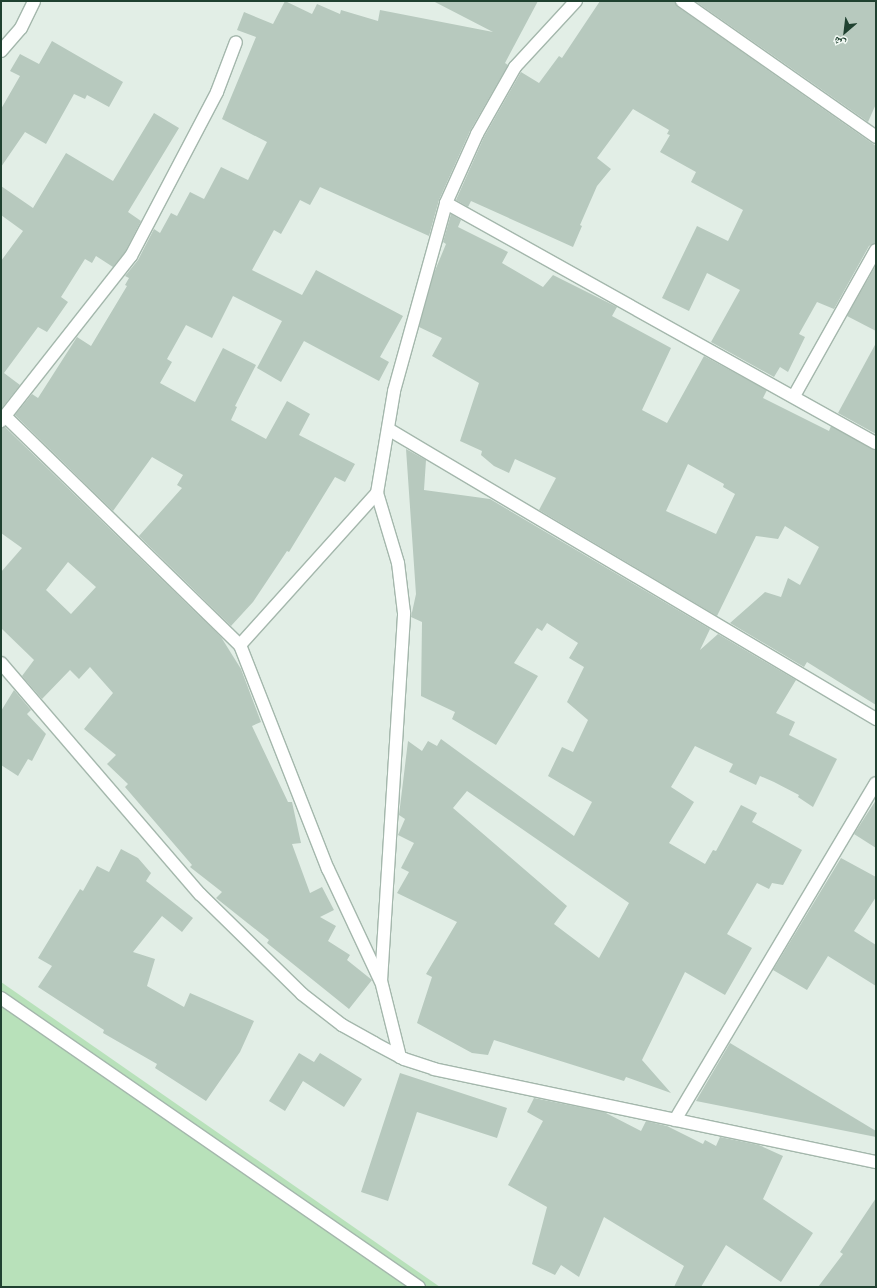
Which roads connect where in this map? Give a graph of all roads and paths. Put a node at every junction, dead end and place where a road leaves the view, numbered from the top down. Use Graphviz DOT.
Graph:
graph roads {
  1 [pos="34,1"];
  2 [pos="576,1"];
  3 [pos="682,1"];
  4 [pos="236,42"];
  5 [pos="1,52"];
  6 [pos="876,137"];
  7 [pos="446,203"];
  8 [pos="876,250"];
  9 [pos="794,396"];
  10 [pos="3,418"];
  11 [pos="388,430"];
  12 [pos="876,443"];
  13 [pos="377,493"];
  14 [pos="240,645"];
  15 [pos="1,663"];
  16 [pos="876,719"];
  17 [pos="876,782"];
  18 [pos="381,981"];
  19 [pos="1,998"];
  20 [pos="400,1057"];
  21 [pos="675,1120"];
  22 [pos="876,1162"];
  23 [pos="419,1287"];
  1 -- 5 [label="street"];
  2 -- 7 [label="street"];
  3 -- 6 [label="street"];
  4 -- 10 [label="street"];
  7 -- 9 [label="street"];
  7 -- 11 [label="street"];
  8 -- 9 [label="street"];
  9 -- 12 [label="street"];
  10 -- 14 [label="street"];
  11 -- 13 [label="street"];
  11 -- 16 [label="street"];
  13 -- 14 [label="street"];
  13 -- 18 [label="street"];
  14 -- 18 [label="street"];
  15 -- 20 [label="street"];
  17 -- 21 [label="street"];
  18 -- 20 [label="street"];
  19 -- 23 [label="street"];
  20 -- 21 [label="street"];
  21 -- 22 [label="street"];
}
